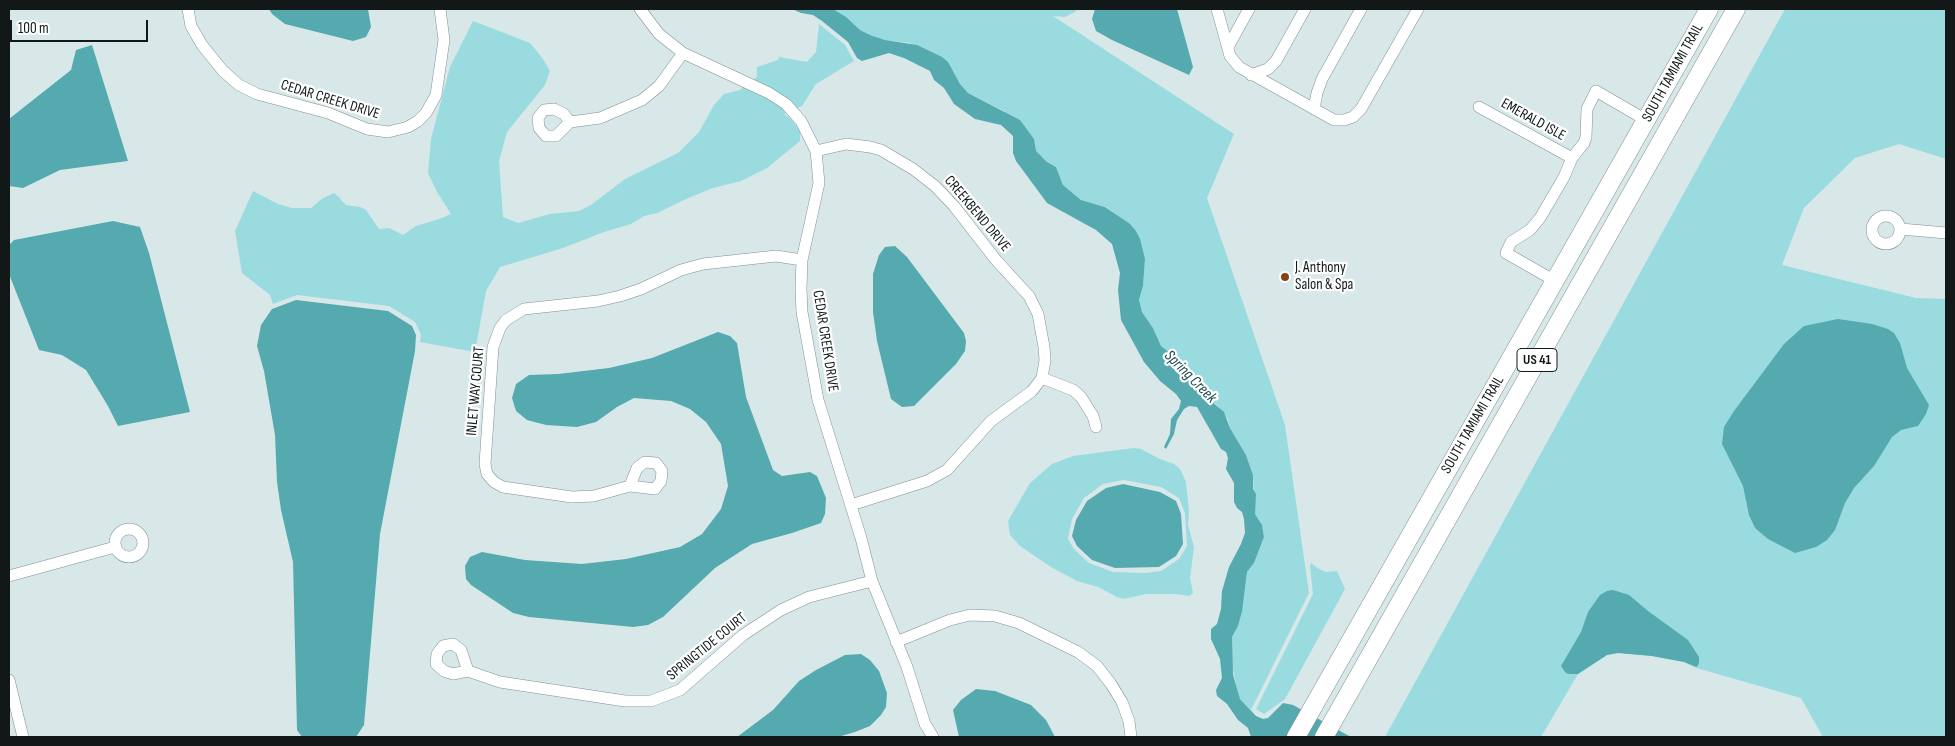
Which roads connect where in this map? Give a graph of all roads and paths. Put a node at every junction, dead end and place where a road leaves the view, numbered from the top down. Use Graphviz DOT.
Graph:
graph roads {
  1 [pos="188,9"];
  2 [pos="440,9"];
  3 [pos="640,9"];
  4 [pos="1217,9"];
  5 [pos="1249,9"];
  6 [pos="1305,9"];
  7 [pos="1361,9"];
  8 [pos="1418,9"];
  9 [pos="1709,9"];
  10 [pos="1736,9"];
  11 [pos="1228,46"];
  12 [pos="683,53"];
  13 [pos="1251,75"];
  14 [pos="1479,107"];
  15 [pos="1314,109"];
  16 [pos="1646,120"];
  17 [pos="570,122"];
  18 [pos="816,151"];
  19 [pos="1572,158"];
  20 [pos="1901,229"];
  21 [pos="1946,233"];
  22 [pos="802,260"];
  23 [pos="1555,281"];
  24 [pos="1042,378"];
  25 [pos="1096,427"];
  26 [pos="1460,449"];
  27 [pos="630,486"];
  28 [pos="851,505"];
  29 [pos="115,547"];
  30 [pos="9,576"];
  31 [pos="872,581"];
  32 [pos="896,642"];
  33 [pos="1366,662"];
  34 [pos="468,671"];
  35 [pos="9,680"];
  36 [pos="926,724"];
  37 [pos="23,737"];
  38 [pos="924,737"];
  39 [pos="933,737"];
  40 [pos="1131,737"];
  41 [pos="1296,737"];
  42 [pos="1324,737"];
  1 -- 2 [label="street, CEDAR CREEK DRIVE"];
  3 -- 12 [label="street, CEDAR CREEK DRIVE"];
  4 -- 11 [label="street"];
  5 -- 11 [label="street"];
  6 -- 13 [label="street"];
  7 -- 15 [label="street"];
  8 -- 15 [label="street"];
  9 -- 16 [label="main road, SOUTH TAMIAMI TRAIL / US 41"];
  10 -- 33 [label="main road, SOUTH TAMIAMI TRAIL / US 41"];
  11 -- 13 [label="street"];
  12 -- 17 [label="street"];
  12 -- 18 [label="street, CEDAR CREEK DRIVE"];
  13 -- 15 [label="street"];
  14 -- 19 [label="street, EMERALD ISLE"];
  16 -- 19 [label="street, EMERALD ISLE"];
  16 -- 23 [label="main road, SOUTH TAMIAMI TRAIL / US 41"];
  18 -- 22 [label="street, CEDAR CREEK DRIVE"];
  18 -- 24 [label="street, CREEKBEND DRIVE"];
  19 -- 23 [label="street, EMERALD ISLE"];
  20 -- 21 [label="street"];
  22 -- 27 [label="street, INLET WAY COURT"];
  22 -- 28 [label="street, CEDAR CREEK DRIVE"];
  23 -- 26 [label="main road, SOUTH TAMIAMI TRAIL / US 41"];
  24 -- 25 [label="street"];
  24 -- 28 [label="street"];
  26 -- 33 [label="main road"];
  26 -- 41 [label="main road, SOUTH TAMIAMI TRAIL / US 41"];
  28 -- 31 [label="street, CEDAR CREEK DRIVE"];
  29 -- 30 [label="street"];
  31 -- 32 [label="street, CEDAR CREEK DRIVE"];
  31 -- 34 [label="street, SPRINGTIDE COURT"];
  32 -- 36 [label="street, CEDAR CREEK DRIVE"];
  32 -- 40 [label="street"];
  33 -- 42 [label="main road, SOUTH TAMIAMI TRAIL / US 41"];
  35 -- 37 [label="street"];
  36 -- 38 [label="street, CEDAR CREEK DRIVE"];
  36 -- 39 [label="street, CEDAR CREEK DRIVE"];
}
